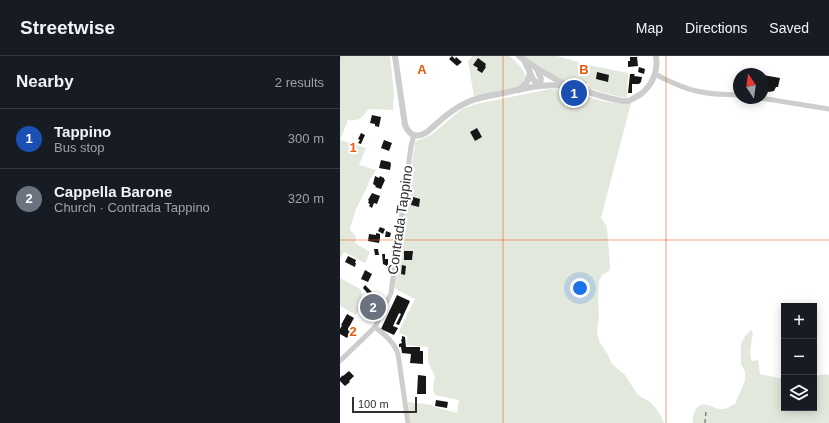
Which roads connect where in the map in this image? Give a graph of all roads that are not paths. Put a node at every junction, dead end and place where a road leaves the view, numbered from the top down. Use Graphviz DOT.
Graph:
graph roads {
  1 [pos="395,56"];
  2 [pos="519,56"];
  3 [pos="656,56"];
  4 [pos="524,60"];
  5 [pos="536,68"];
  6 [pos="530,71"];
  7 [pos="655,74"];
  8 [pos="539,86"];
  9 [pos="571,87"];
  10 [pos="519,90"];
  11 [pos="733,95"];
  12 [pos="769,99"];
  13 [pos="829,109"];
  14 [pos="414,135"];
  15 [pos="376,327"];
  16 [pos="340,361"];
  17 [pos="408,423"];
  1 -- 14 [label="street"];
  2 -- 4 [label="street"];
  3 -- 7 [label="street"];
  4 -- 5 [label="street"];
  4 -- 6 [label="street"];
  5 -- 8 [label="street"];
  5 -- 9 [label="street"];
  6 -- 8 [label="street"];
  6 -- 10 [label="street"];
  7 -- 9 [label="street"];
  7 -- 11 [label="street"];
  8 -- 9 [label="street"];
  8 -- 10 [label="street"];
  10 -- 14 [label="street"];
  12 -- 13 [label="street"];
  14 -- 15 [label="street, Contrada Tappino"];
  15 -- 16 [label="street, Contrada Tappino"];
  15 -- 17 [label="street"];
}
